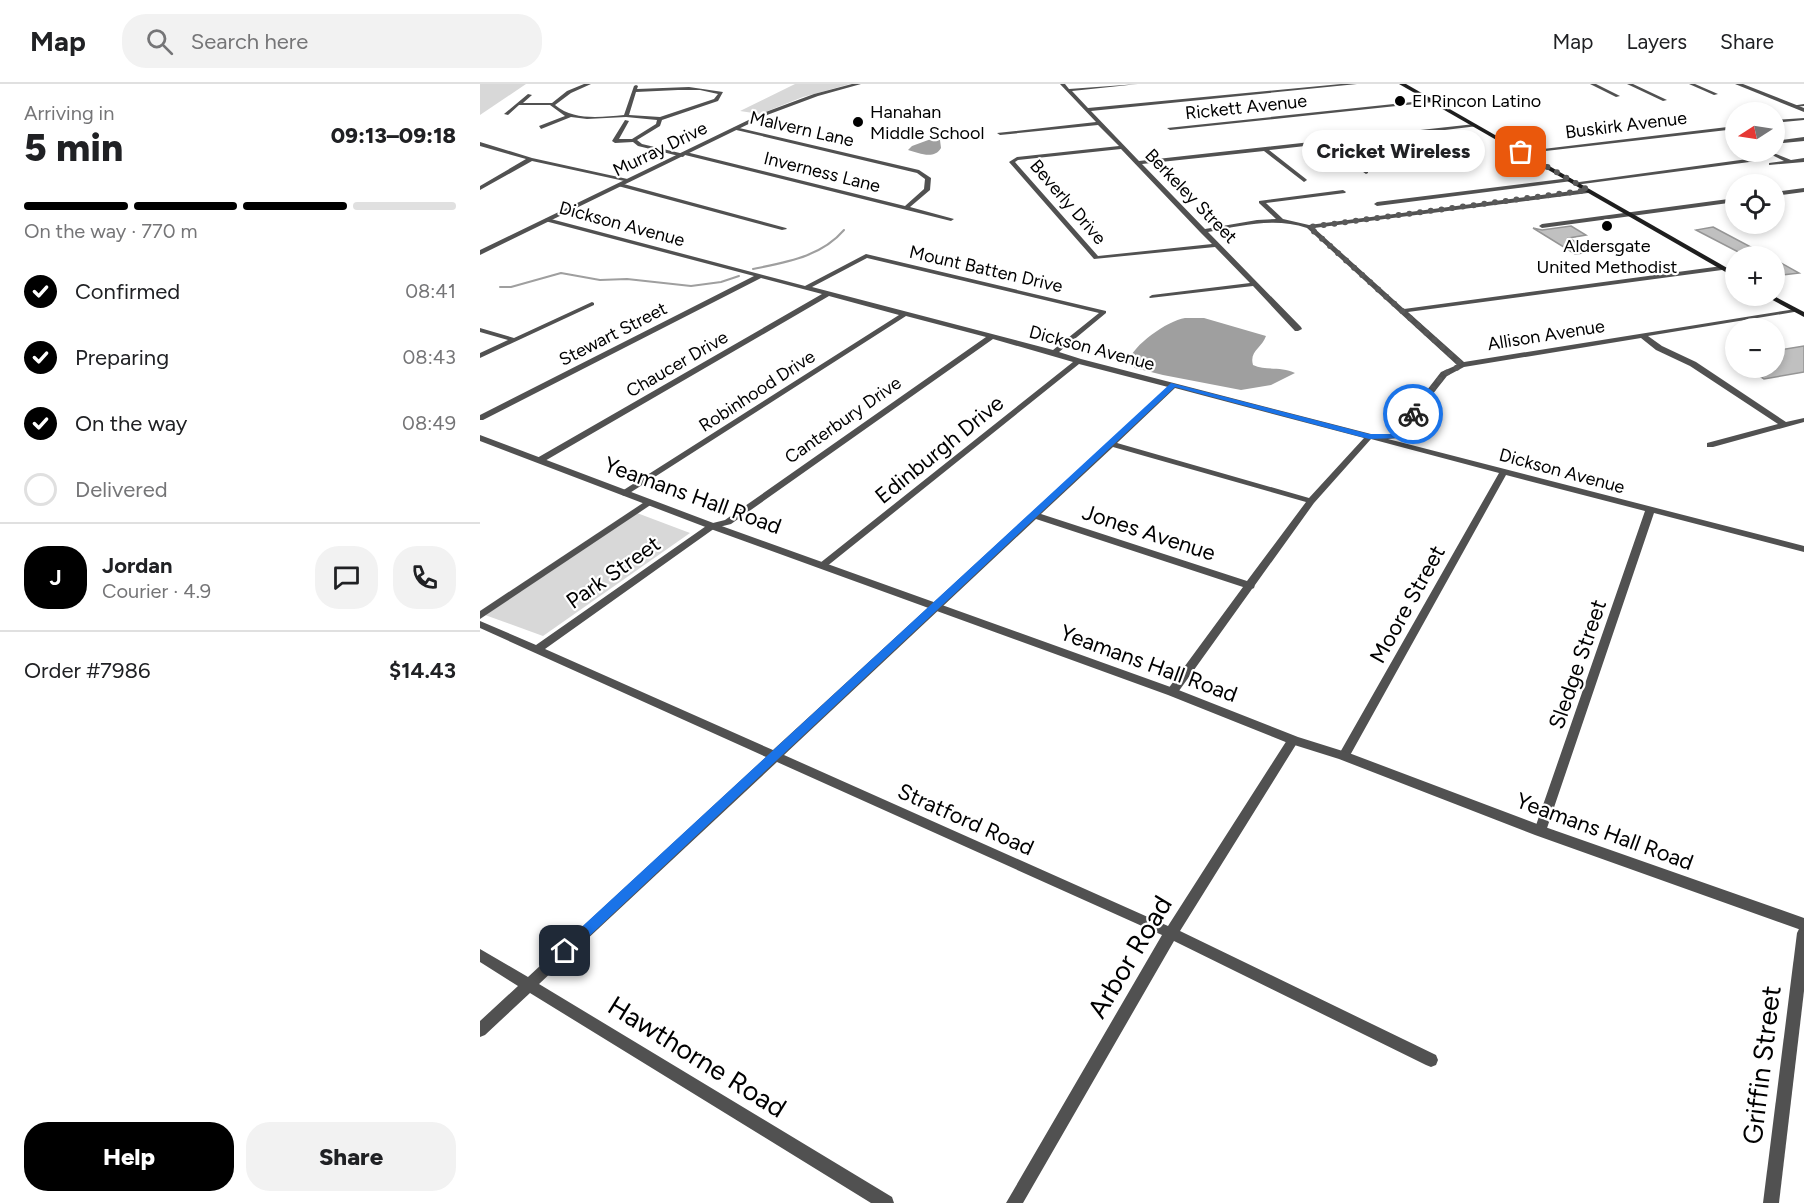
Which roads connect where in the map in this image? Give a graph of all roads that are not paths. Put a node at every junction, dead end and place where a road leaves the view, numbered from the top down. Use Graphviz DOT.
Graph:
graph roads {
  1 [pos="570,84"];
  2 [pos="589,84"];
  3 [pos="635,84"];
  4 [pos="858,84"];
  5 [pos="1062,84"];
  6 [pos="1136,84"];
  7 [pos="1354,84"];
  8 [pos="1402,84"];
  9 [pos="1592,84"];
  10 [pos="1629,84"];
  11 [pos="1691,84"];
  12 [pos="1738,84"];
  13 [pos="582,86"];
  14 [pos="1703,86"];
  15 [pos="1069,90"];
  16 [pos="635,91"];
  17 [pos="1716,94"];
  18 [pos="530,95"];
  19 [pos="1618,96"];
  20 [pos="1665,100"];
  21 [pos="1432,102"];
  22 [pos="518,104"];
  23 [pos="554,104"];
  24 [pos="1804,105"];
  25 [pos="1794,106"];
  26 [pos="1087,110"];
  27 [pos="1804,110"];
  28 [pos="506,114"];
  29 [pos="572,115"];
  30 [pos="626,119"];
  31 [pos="660,119"];
  32 [pos="1804,119"];
  33 [pos="1785,121"];
  34 [pos="1099,123"];
  35 [pos="1474,126"];
  36 [pos="541,127"];
  37 [pos="1170,128"];
  38 [pos="1725,128"];
  39 [pos="735,129"];
  40 [pos="1000,134"];
  41 [pos="1804,139"];
  42 [pos="635,140"];
  43 [pos="1785,142"];
  44 [pos="1325,143"];
  45 [pos="480,144"];
  46 [pos="1123,147"];
  47 [pos="1266,150"];
  48 [pos="1521,152"];
  49 [pos="685,155"];
  50 [pos="531,159"];
  51 [pos="1785,160"];
  52 [pos="1804,160"];
  53 [pos="1738,162"];
  54 [pos="1790,162"];
  55 [pos="1138,163"];
  56 [pos="1771,164"];
  57 [pos="1366,172"];
  58 [pos="630,180"];
  59 [pos="1304,180"];
  60 [pos="1573,182"];
  61 [pos="620,185"];
  62 [pos="480,188"];
  63 [pos="1588,190"];
  64 [pos="1804,190"];
  65 [pos="1343,192"];
  66 [pos="1785,193"];
  67 [pos="1725,201"];
  68 [pos="1377,204"];
  69 [pos="907,207"];
  70 [pos="1629,214"];
  71 [pos="951,219"];
  72 [pos="547,220"];
  73 [pos="1281,220"];
  74 [pos="1542,226"];
  75 [pos="1309,227"];
  76 [pos="784,228"];
  77 [pos="1202,231"];
  78 [pos="1215,245"];
  79 [pos="480,253"];
  80 [pos="1722,268"];
  81 [pos="1725,270"];
  82 [pos="760,276"];
  83 [pos="1255,284"];
  84 [pos="806,288"];
  85 [pos="828,294"];
  86 [pos="1152,297"];
  87 [pos="592,304"];
  88 [pos="1785,305"];
  89 [pos="1794,310"];
  90 [pos="1402,311"];
  91 [pos="905,315"];
  92 [pos="1804,315"];
  93 [pos="1298,329"];
  94 [pos="480,330"];
  95 [pos="1642,335"];
  96 [pos="991,337"];
  97 [pos="514,340"];
  98 [pos="1054,352"];
  99 [pos="480,356"];
  100 [pos="1078,361"];
  101 [pos="1462,365"];
  102 [pos="1174,385"];
  103 [pos="480,418"];
  104 [pos="1804,420"];
  105 [pos="1783,424"];
  106 [pos="1369,437"];
  107 [pos="480,438"];
  108 [pos="1112,444"];
  109 [pos="1710,445"];
  110 [pos="540,460"];
  111 [pos="1504,471"];
  112 [pos="625,493"];
  113 [pos="1311,501"];
  114 [pos="650,502"];
  115 [pos="1650,510"];
  116 [pos="1034,516"];
  117 [pos="712,526"];
  118 [pos="1804,549"];
  119 [pos="823,565"];
  120 [pos="1251,586"];
  121 [pos="935,607"];
  122 [pos="480,616"];
  123 [pos="480,624"];
  124 [pos="537,650"];
  125 [pos="1172,692"];
  126 [pos="1293,740"];
  127 [pos="773,756"];
  128 [pos="1344,756"];
  129 [pos="1540,831"];
  130 [pos="1804,925"];
  131 [pos="1171,933"];
  132 [pos="1804,933"];
  133 [pos="480,955"];
  134 [pos="530,984"];
  135 [pos="480,1030"];
  136 [pos="1431,1060"];
  137 [pos="886,1203"];
  138 [pos="1014,1203"];
  139 [pos="1771,1203"];
  1 -- 13 [label="street"];
  2 -- 13 [label="street"];
  3 -- 16 [label="street"];
  4 -- 39 [label="street, Murray Drive"];
  5 -- 15 [label="street, Berkeley Street"];
  6 -- 15 [label="street"];
  7 -- 26 [label="street"];
  8 -- 21 [label="main road"];
  9 -- 19 [label="street"];
  10 -- 20 [label="street"];
  11 -- 14 [label="street"];
  12 -- 25 [label="street"];
  13 -- 23 [label="street"];
  14 -- 17 [label="street"];
  15 -- 26 [label="street, Berkeley Street"];
  16 -- 30 [label="street"];
  16 -- 31 [label="street"];
  18 -- 22 [label="street"];
  21 -- 35 [label="main road"];
  21 -- 37 [label="street, Rickett Avenue"];
  22 -- 23 [label="street"];
  22 -- 28 [label="street"];
  23 -- 29 [label="street"];
  24 -- 25 [label="street"];
  25 -- 27 [label="street"];
  26 -- 34 [label="street, Berkeley Street"];
  29 -- 30 [label="street"];
  29 -- 36 [label="street"];
  30 -- 31 [label="street"];
  30 -- 42 [label="street, Inverness Lane"];
  31 -- 42 [label="street"];
  32 -- 33 [label="street"];
  34 -- 40 [label="street"];
  34 -- 46 [label="street, Berkeley Street"];
  35 -- 44 [label="street"];
  35 -- 48 [label="main road"];
  38 -- 48 [label="street, Buskirk Avenue"];
  39 -- 49 [label="street, Murray Drive"];
  39 -- 69 [label="street, Malvern Lane"];
  41 -- 43 [label="street"];
  42 -- 49 [label="street, Inverness Lane"];
  44 -- 47 [label="street"];
  44 -- 57 [label="street"];
  45 -- 50 [label="street"];
  46 -- 55 [label="street, Berkeley Street"];
  46 -- 78 [label="street, Beverly Drive"];
  47 -- 55 [label="street"];
  47 -- 59 [label="street"];
  48 -- 60 [label="main road"];
  49 -- 58 [label="street, Murray Drive"];
  49 -- 69 [label="street, Inverness Lane"];
  50 -- 58 [label="street"];
  50 -- 62 [label="street"];
  51 -- 54 [label="street"];
  52 -- 54 [label="street"];
  53 -- 60 [label="street"];
  54 -- 56 [label="street"];
  55 -- 77 [label="street, Berkeley Street"];
  58 -- 61 [label="street, Murray Drive"];
  60 -- 63 [label="main road"];
  60 -- 68 [label="street"];
  61 -- 72 [label="street, Murray Drive"];
  61 -- 76 [label="street"];
  63 -- 70 [label="main road"];
  63 -- 75 [label="street"];
  64 -- 66 [label="street"];
  65 -- 73 [label="street"];
  67 -- 70 [label="street"];
  69 -- 71 [label="street, Inverness Lane"];
  70 -- 74 [label="street"];
  70 -- 80 [label="main road"];
  72 -- 79 [label="street, Murray Drive"];
  72 -- 82 [label="street, Dickson Avenue"];
  73 -- 75 [label="street"];
  73 -- 77 [label="street"];
  75 -- 90 [label="street"];
  77 -- 78 [label="street, Berkeley Street"];
  78 -- 83 [label="street, Berkeley Street"];
  80 -- 81 [label="main road"];
  80 -- 90 [label="street"];
  82 -- 84 [label="street, Dickson Avenue"];
  82 -- 103 [label="street, Stewart Street"];
  83 -- 86 [label="street"];
  83 -- 93 [label="street, Berkeley Street"];
  84 -- 85 [label="street, Dickson Avenue"];
  84 -- 98 [label="street, Mount Batten Drive"];
  85 -- 91 [label="street, Dickson Avenue"];
  85 -- 110 [label="street, Chaucer Drive"];
  87 -- 97 [label="street"];
  88 -- 89 [label="main road"];
  89 -- 92 [label="main road"];
  89 -- 95 [label="street, Allison Avenue"];
  90 -- 101 [label="street"];
  91 -- 96 [label="street, Dickson Avenue"];
  91 -- 112 [label="street, Robinhood Drive"];
  94 -- 97 [label="street"];
  95 -- 101 [label="street, Allison Avenue"];
  95 -- 105 [label="street"];
  96 -- 98 [label="street, Dickson Avenue"];
  96 -- 117 [label="street, Canterbury Drive"];
  97 -- 99 [label="street"];
  98 -- 100 [label="street, Dickson Avenue"];
  100 -- 102 [label="street, Dickson Avenue"];
  100 -- 119 [label="street, Edinburgh Drive"];
  101 -- 106 [label="street, Allison Avenue"];
  102 -- 106 [label="street, Dickson Avenue"];
  102 -- 108 [label="street"];
  104 -- 105 [label="street"];
  105 -- 109 [label="street"];
  106 -- 111 [label="street, Dickson Avenue"];
  106 -- 113 [label="street"];
  107 -- 110 [label="street, Yeamans Hall Road"];
  108 -- 113 [label="street"];
  108 -- 116 [label="street"];
  110 -- 112 [label="street, Yeamans Hall Road"];
  111 -- 115 [label="street, Dickson Avenue"];
  111 -- 128 [label="street, Moore Street"];
  112 -- 114 [label="street, Yeamans Hall Road"];
  113 -- 120 [label="street"];
  114 -- 117 [label="street, Yeamans Hall Road"];
  114 -- 122 [label="street, Park Street"];
  115 -- 118 [label="street, Dickson Avenue"];
  115 -- 129 [label="street, Sledge Street"];
  116 -- 120 [label="street, Jones Avenue"];
  116 -- 121 [label="street"];
  117 -- 119 [label="street, Yeamans Hall Road"];
  117 -- 124 [label="street, Park Street"];
  119 -- 121 [label="street, Yeamans Hall Road"];
  120 -- 125 [label="street"];
  121 -- 125 [label="street, Yeamans Hall Road"];
  121 -- 127 [label="street"];
  123 -- 124 [label="street, Stratford Road"];
  124 -- 127 [label="street, Stratford Road"];
  125 -- 126 [label="street, Yeamans Hall Road"];
  126 -- 128 [label="street, Yeamans Hall Road"];
  126 -- 131 [label="street, Arbor Road"];
  127 -- 131 [label="street, Stratford Road"];
  127 -- 134 [label="street"];
  128 -- 129 [label="street, Yeamans Hall Road"];
  129 -- 130 [label="street, Yeamans Hall Road"];
  131 -- 136 [label="street, Stratford Road"];
  131 -- 138 [label="street, Arbor Road"];
  132 -- 139 [label="street, Griffin Street"];
  133 -- 134 [label="street, Hawthorne Road"];
  134 -- 135 [label="street"];
  134 -- 137 [label="street, Hawthorne Road"];
}
